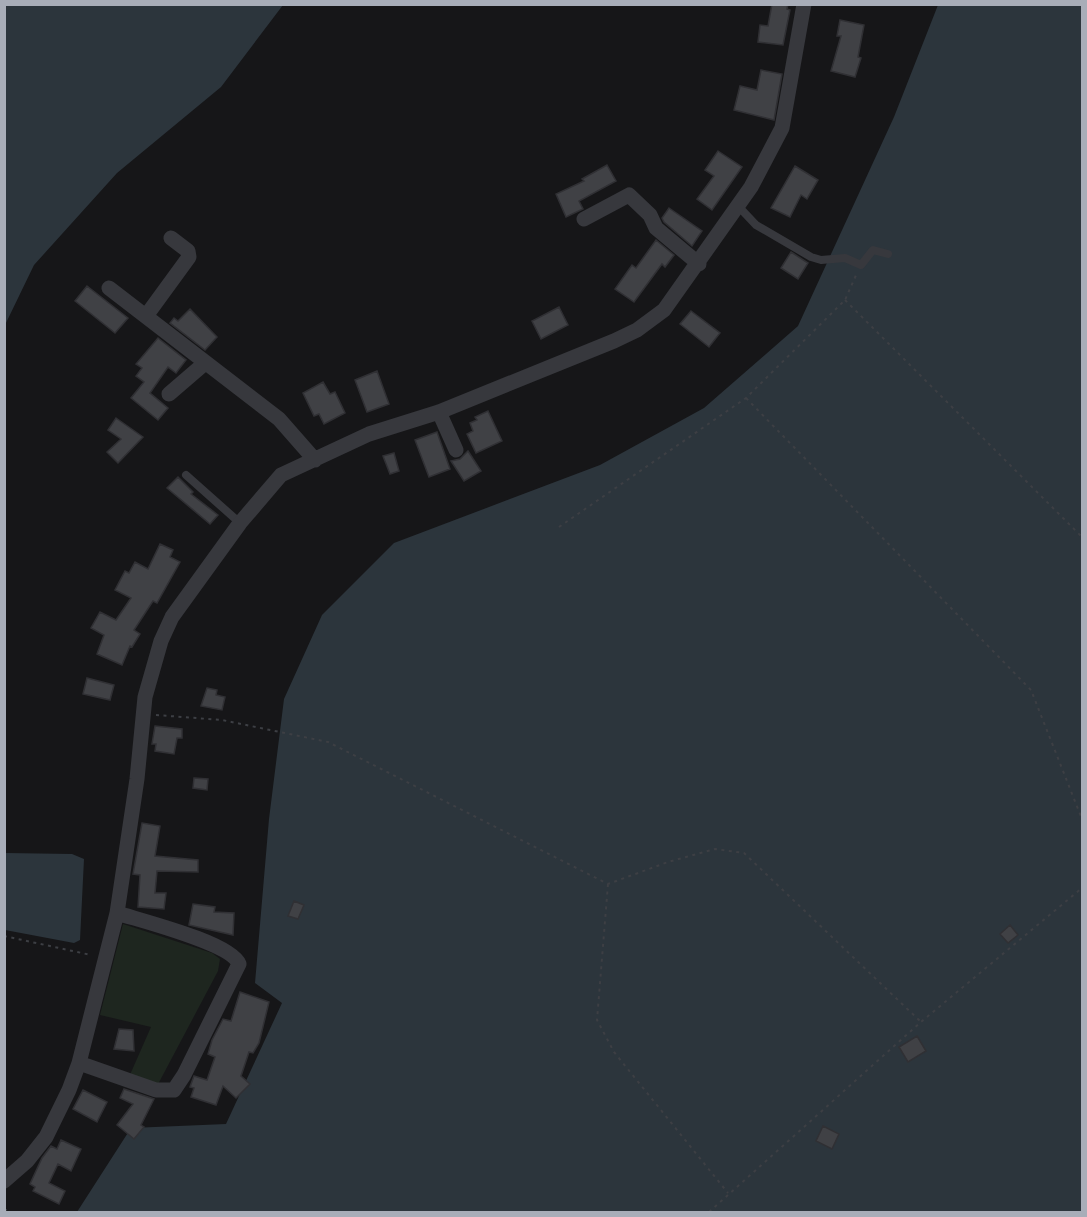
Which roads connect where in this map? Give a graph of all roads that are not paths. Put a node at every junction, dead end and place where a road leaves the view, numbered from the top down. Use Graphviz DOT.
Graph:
graph roads {
  1 [pos="804,4"];
  2 [pos="739,207"];
  3 [pos="584,219"];
  4 [pos="171,238"];
  5 [pos="888,254"];
  6 [pos="699,264"];
  7 [pos="109,288"];
  8 [pos="146,316"];
  9 [pos="205,363"];
  10 [pos="169,394"];
  11 [pos="440,412"];
  12 [pos="456,450"];
  13 [pos="315,460"];
  14 [pos="186,475"];
  15 [pos="240,523"];
  16 [pos="117,913"];
  17 [pos="79,1063"];
  18 [pos="4,1181"];
  1 -- 2 [label="street"];
  2 -- 5 [label="lane"];
  2 -- 6 [label="street"];
  3 -- 6 [label="street"];
  4 -- 8 [label="street"];
  6 -- 11 [label="street"];
  7 -- 8 [label="street"];
  8 -- 9 [label="street"];
  9 -- 10 [label="street"];
  9 -- 13 [label="street"];
  11 -- 12 [label="street"];
  11 -- 13 [label="street"];
  13 -- 15 [label="street"];
  14 -- 15 [label="lane"];
  15 -- 16 [label="street"];
  16 -- 17 [label="street"];
  16 -- 17 [label="street"];
  17 -- 18 [label="street"];
}
